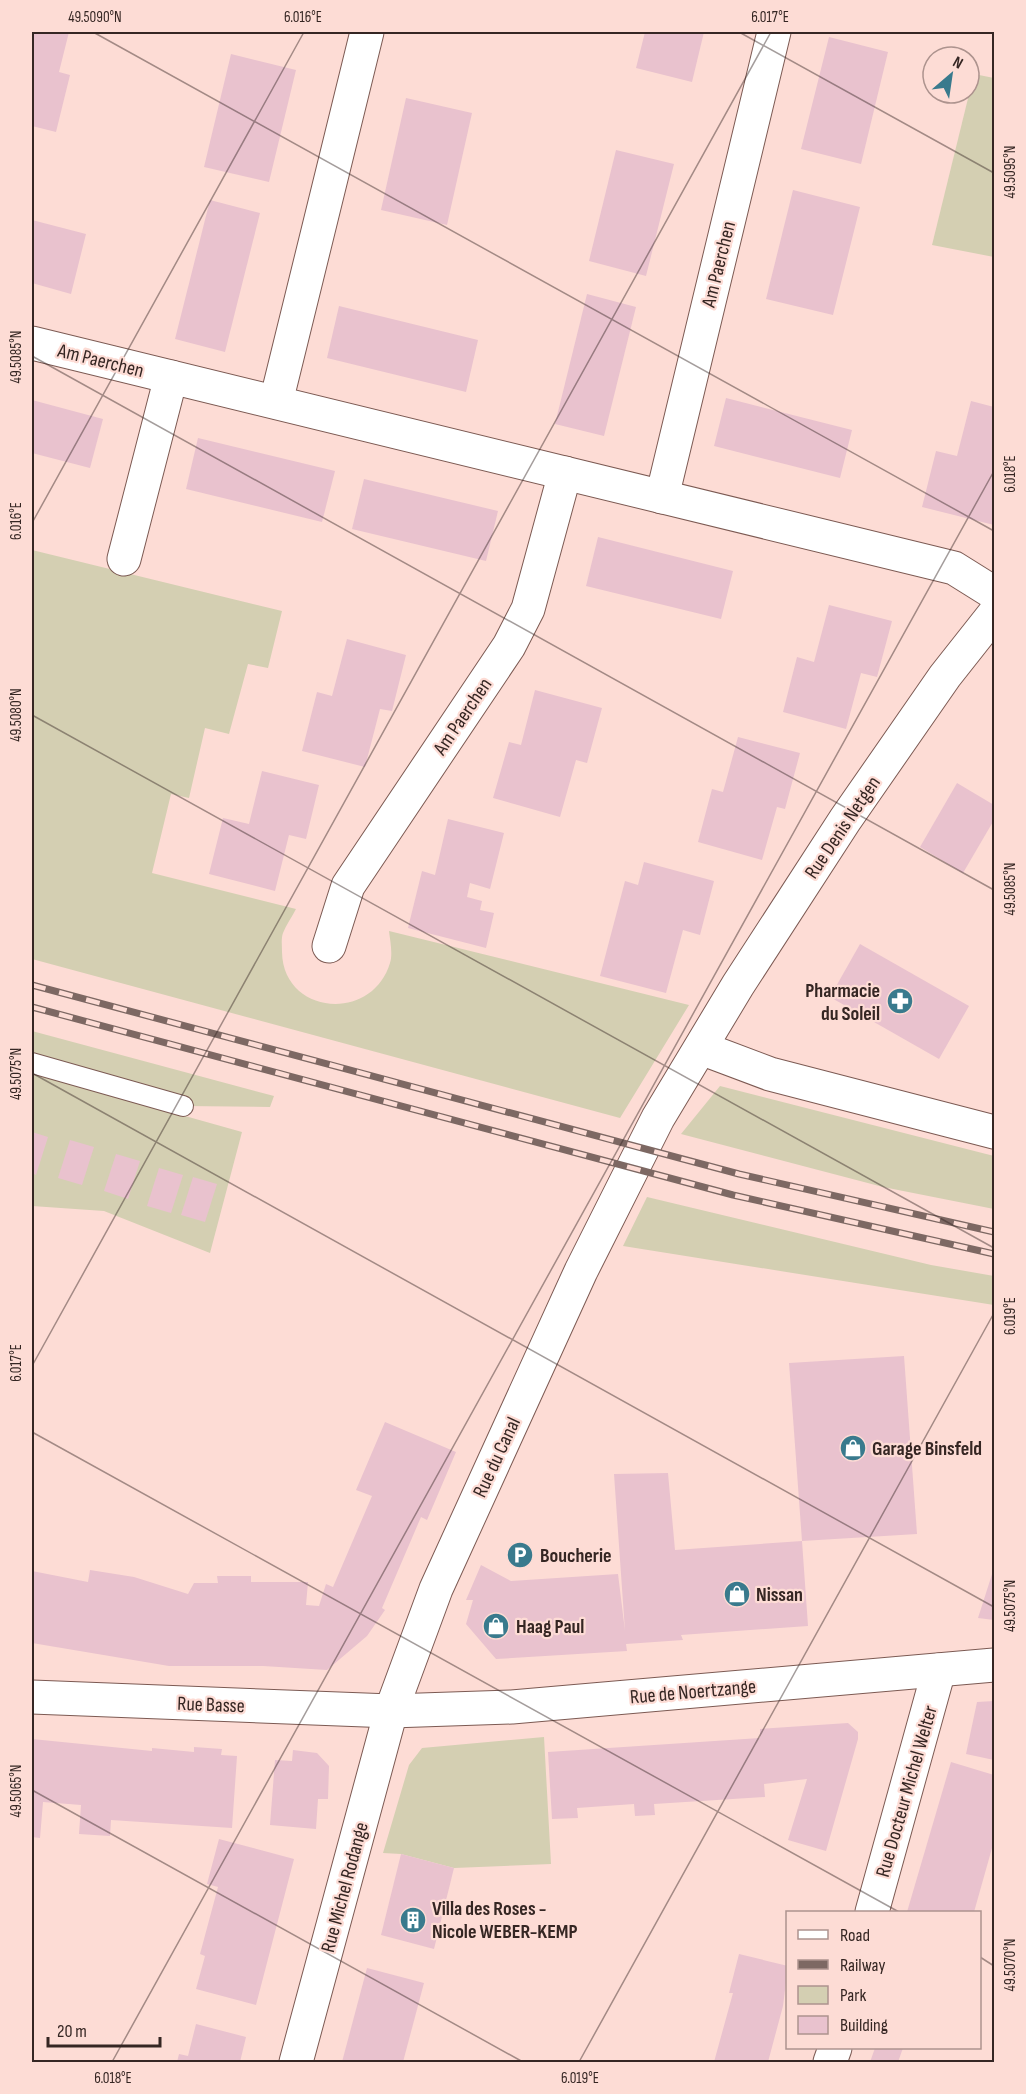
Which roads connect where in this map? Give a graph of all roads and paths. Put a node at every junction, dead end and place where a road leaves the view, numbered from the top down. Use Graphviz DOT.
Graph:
graph roads {
  1 [pos="368,32"];
  2 [pos="774,32"];
  3 [pos="32,343"];
  4 [pos="171,377"];
  5 [pos="276,402"];
  6 [pos="565,473"];
  7 [pos="662,497"];
  8 [pos="124,560"];
  9 [pos="994,593"];
  10 [pos="994,614"];
  11 [pos="329,945"];
  12 [pos="701,1048"];
  13 [pos="32,1063"];
  14 [pos="183,1106"];
  15 [pos="994,1132"];
  16 [pos="612,1209"];
  17 [pos="994,1665"];
  18 [pos="939,1670"];
  19 [pos="32,1697"];
  20 [pos="391,1711"];
  21 [pos="872,1911"];
  22 [pos="296,2062"];
  1 -- 5 [label="street"];
  2 -- 7 [label="street, Am Paerchen"];
  3 -- 4 [label="street, Am Paerchen"];
  4 -- 5 [label="street, Am Paerchen"];
  4 -- 8 [label="street, Am Paerchen"];
  5 -- 6 [label="street, Am Paerchen"];
  6 -- 7 [label="street, Am Paerchen"];
  6 -- 11 [label="street, Am Paerchen"];
  7 -- 9 [label="street, Am Paerchen"];
  10 -- 12 [label="street, Rue Denis Netgen"];
  12 -- 15 [label="street"];
  12 -- 16 [label="street, Rue Denis Netgen"];
  13 -- 14 [label="lane"];
  16 -- 20 [label="street, Rue du Canal"];
  17 -- 18 [label="street, Rue de Noertzange"];
  18 -- 20 [label="street, Rue de Noertzange"];
  18 -- 21 [label="street, Rue Docteur Michel Welter"];
  19 -- 20 [label="street, Rue Basse"];
  20 -- 22 [label="street, Rue Michel Rodange"];
}
